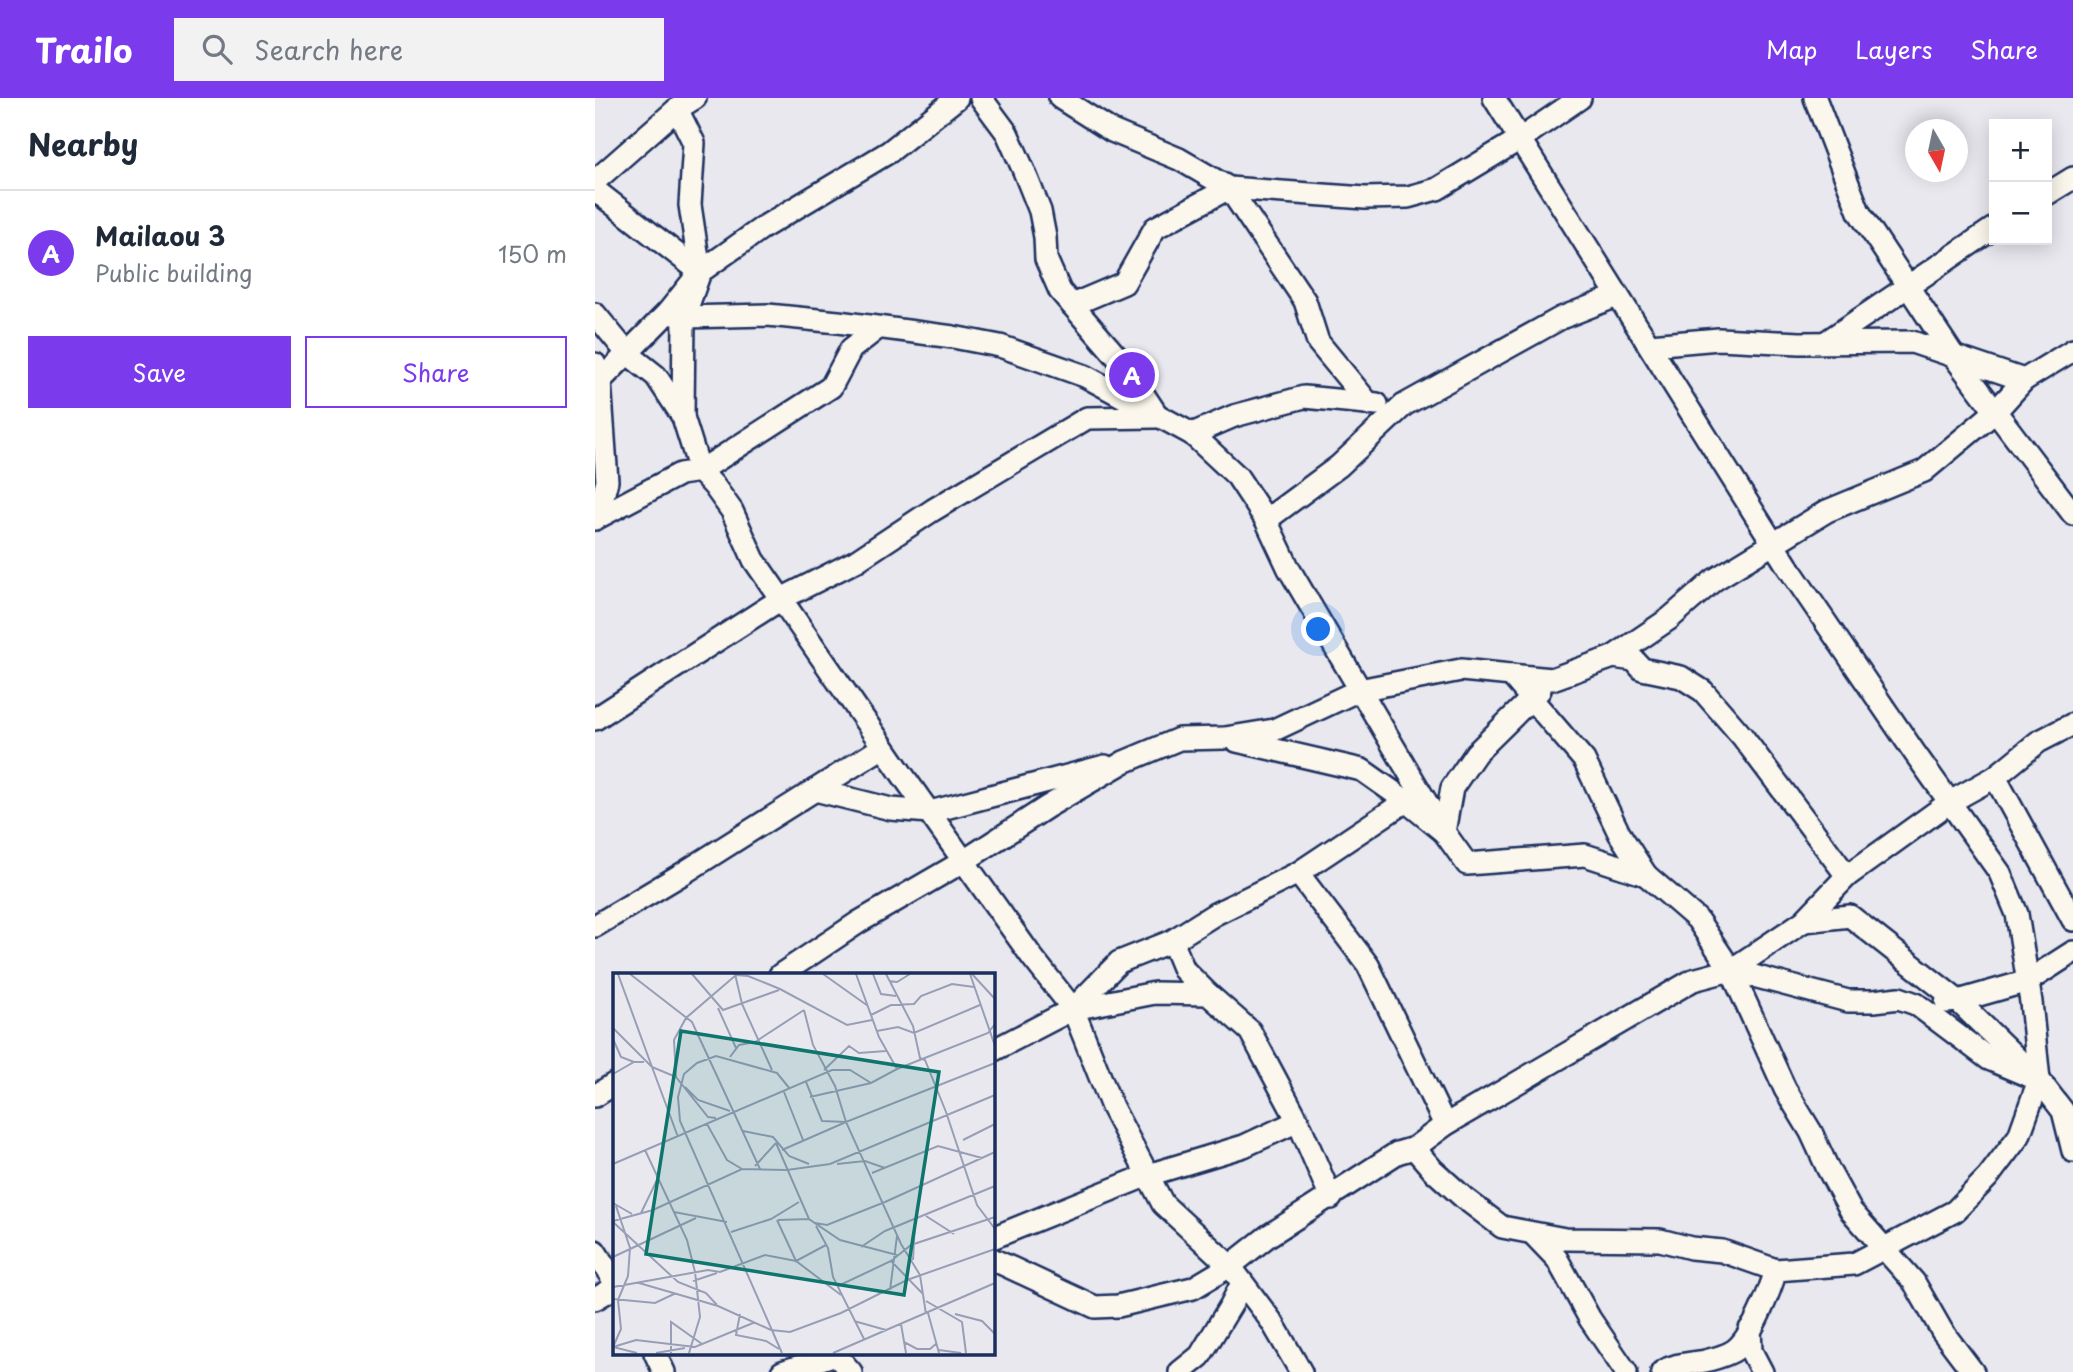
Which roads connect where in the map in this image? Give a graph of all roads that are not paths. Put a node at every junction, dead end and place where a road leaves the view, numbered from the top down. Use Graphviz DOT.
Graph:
graph roads {
  1 [pos="957,98"];
  2 [pos="981,98"];
  3 [pos="1060,98"];
  4 [pos="1494,98"];
  5 [pos="1580,98"];
  6 [pos="1815,98"];
  7 [pos="686,103"];
  8 [pos="1520,139"];
  9 [pos="2073,178"];
  10 [pos="595,181"];
  11 [pos="1229,188"];
  12 [pos="595,190"];
  13 [pos="2052,191"];
  14 [pos="1989,231"];
  15 [pos="700,272"];
  16 [pos="1907,286"];
  17 [pos="1617,296"];
  18 [pos="1072,305"];
  19 [pos="595,314"];
  20 [pos="676,314"];
  21 [pos="878,328"];
  22 [pos="1826,342"];
  23 [pos="1650,345"];
  24 [pos="2073,350"];
  25 [pos="627,353"];
  26 [pos="1955,358"];
  27 [pos="597,376"];
  28 [pos="2024,380"];
  29 [pos="1369,404"];
  30 [pos="1404,405"];
  31 [pos="1996,411"];
  32 [pos="683,417"];
  33 [pos="1158,417"];
  34 [pos="1192,434"];
  35 [pos="700,471"];
  36 [pos="2073,514"];
  37 [pos="597,518"];
  38 [pos="1266,520"];
  39 [pos="1774,544"];
  40 [pos="781,599"];
  41 [pos="1613,657"];
  42 [pos="1511,675"];
  43 [pos="1552,679"];
  44 [pos="1359,690"];
  45 [pos="1531,699"];
  46 [pos="595,719"];
  47 [pos="2073,724"];
  48 [pos="1225,738"];
  49 [pos="883,747"];
  50 [pos="1124,762"];
  51 [pos="1995,777"];
  52 [pos="815,790"];
  53 [pos="1406,801"];
  54 [pos="1950,802"];
  55 [pos="930,812"];
  56 [pos="1444,832"];
  57 [pos="964,861"];
  58 [pos="1298,873"];
  59 [pos="1646,875"];
  60 [pos="1847,876"];
  61 [pos="2073,920"];
  62 [pos="1804,921"];
  63 [pos="595,926"];
  64 [pos="1172,941"];
  65 [pos="2073,952"];
  66 [pos="1731,970"];
  67 [pos="783,973"];
  68 [pos="2028,981"];
  69 [pos="1208,994"];
  70 [pos="1958,1001"];
  71 [pos="1916,1004"];
  72 [pos="1073,1009"];
  73 [pos="994,1050"];
  74 [pos="2039,1080"];
  75 [pos="613,1085"];
  76 [pos="595,1096"];
  77 [pos="2068,1112"];
  78 [pos="1298,1121"];
  79 [pos="1445,1125"];
  80 [pos="1414,1148"];
  81 [pos="2073,1151"];
  82 [pos="1148,1175"];
  83 [pos="1331,1198"];
  84 [pos="1534,1235"];
  85 [pos="994,1237"];
  86 [pos="1886,1249"];
  87 [pos="595,1251"];
  88 [pos="994,1260"];
  89 [pos="1776,1270"];
  90 [pos="1236,1275"];
  91 [pos="613,1279"];
  92 [pos="613,1289"];
  93 [pos="595,1299"];
  94 [pos="1751,1329"];
  95 [pos="655,1354"];
  96 [pos="838,1354"];
  97 [pos="664,1372"];
  98 [pos="782,1372"];
  99 [pos="851,1372"];
  100 [pos="1179,1372"];
  101 [pos="1301,1372"];
  102 [pos="1626,1372"];
  103 [pos="1662,1372"];
  104 [pos="1762,1372"];
  105 [pos="1973,1372"];
  1 -- 15 [label="street"];
  2 -- 18 [label="street"];
  3 -- 11 [label="street"];
  4 -- 8 [label="street"];
  5 -- 8 [label="street"];
  6 -- 16 [label="street"];
  7 -- 10 [label="street"];
  7 -- 15 [label="street"];
  8 -- 11 [label="street"];
  8 -- 17 [label="street"];
  9 -- 13 [label="street"];
  11 -- 18 [label="street"];
  11 -- 29 [label="street"];
  12 -- 15 [label="street"];
  14 -- 16 [label="street"];
  15 -- 20 [label="street"];
  16 -- 22 [label="street"];
  16 -- 26 [label="street"];
  17 -- 23 [label="street"];
  17 -- 30 [label="street"];
  18 -- 33 [label="street"];
  19 -- 25 [label="street"];
  20 -- 21 [label="street"];
  20 -- 25 [label="street"];
  20 -- 32 [label="street"];
  21 -- 33 [label="street"];
  21 -- 35 [label="street"];
  22 -- 23 [label="street"];
  22 -- 26 [label="street"];
  23 -- 39 [label="street"];
  24 -- 28 [label="street"];
  25 -- 27 [label="street"];
  25 -- 32 [label="street"];
  26 -- 28 [label="street"];
  26 -- 31 [label="street"];
  27 -- 37 [label="street"];
  28 -- 31 [label="street"];
  29 -- 30 [label="street"];
  29 -- 34 [label="street"];
  30 -- 38 [label="street"];
  31 -- 36 [label="street"];
  31 -- 39 [label="street"];
  32 -- 35 [label="street"];
  33 -- 34 [label="street"];
  33 -- 40 [label="street"];
  34 -- 38 [label="street"];
  35 -- 37 [label="street"];
  35 -- 40 [label="street"];
  38 -- 44 [label="street"];
  39 -- 41 [label="street"];
  39 -- 54 [label="street"];
  40 -- 46 [label="street"];
  40 -- 49 [label="street"];
  41 -- 43 [label="street"];
  41 -- 60 [label="street"];
  42 -- 43 [label="street"];
  42 -- 44 [label="street"];
  42 -- 45 [label="street"];
  43 -- 45 [label="street"];
  44 -- 48 [label="street"];
  44 -- 56 [label="street"];
  45 -- 56 [label="street"];
  45 -- 59 [label="street"];
  47 -- 51 [label="street"];
  48 -- 50 [label="street"];
  48 -- 53 [label="street"];
  49 -- 52 [label="street"];
  49 -- 55 [label="street"];
  50 -- 55 [label="street"];
  50 -- 57 [label="street"];
  51 -- 54 [label="street"];
  51 -- 61 [label="street"];
  52 -- 55 [label="street"];
  52 -- 63 [label="street"];
  53 -- 56 [label="street"];
  53 -- 58 [label="street"];
  54 -- 60 [label="street"];
  54 -- 68 [label="street"];
  55 -- 57 [label="street"];
  56 -- 59 [label="street"];
  57 -- 67 [label="street"];
  57 -- 72 [label="street"];
  58 -- 64 [label="street"];
  58 -- 79 [label="street"];
  59 -- 66 [label="street"];
  60 -- 62 [label="street"];
  62 -- 66 [label="street"];
  62 -- 70 [label="street"];
  64 -- 69 [label="street"];
  64 -- 72 [label="street"];
  65 -- 68 [label="street"];
  66 -- 71 [label="street"];
  66 -- 79 [label="street"];
  66 -- 86 [label="street"];
  68 -- 70 [label="street"];
  68 -- 74 [label="street"];
  69 -- 72 [label="street"];
  69 -- 78 [label="street"];
  70 -- 71 [label="street"];
  70 -- 74 [label="street"];
  71 -- 74 [label="street"];
  72 -- 73 [label="street"];
  72 -- 82 [label="street"];
  74 -- 77 [label="street"];
  74 -- 86 [label="street"];
  75 -- 76 [label="street"];
  77 -- 81 [label="street"];
  78 -- 82 [label="street"];
  78 -- 83 [label="street"];
  79 -- 80 [label="street"];
  80 -- 83 [label="street"];
  80 -- 84 [label="street"];
  82 -- 85 [label="street"];
  82 -- 90 [label="street"];
  83 -- 90 [label="street"];
  84 -- 89 [label="street"];
  84 -- 102 [label="street"];
  86 -- 89 [label="street"];
  86 -- 105 [label="street"];
  87 -- 91 [label="street"];
  88 -- 90 [label="street"];
  89 -- 94 [label="street"];
  90 -- 100 [label="street"];
  90 -- 101 [label="street"];
  92 -- 93 [label="street"];
  94 -- 103 [label="street"];
  94 -- 104 [label="street"];
  95 -- 97 [label="street"];
  96 -- 98 [label="street"];
  96 -- 99 [label="street"];
}
